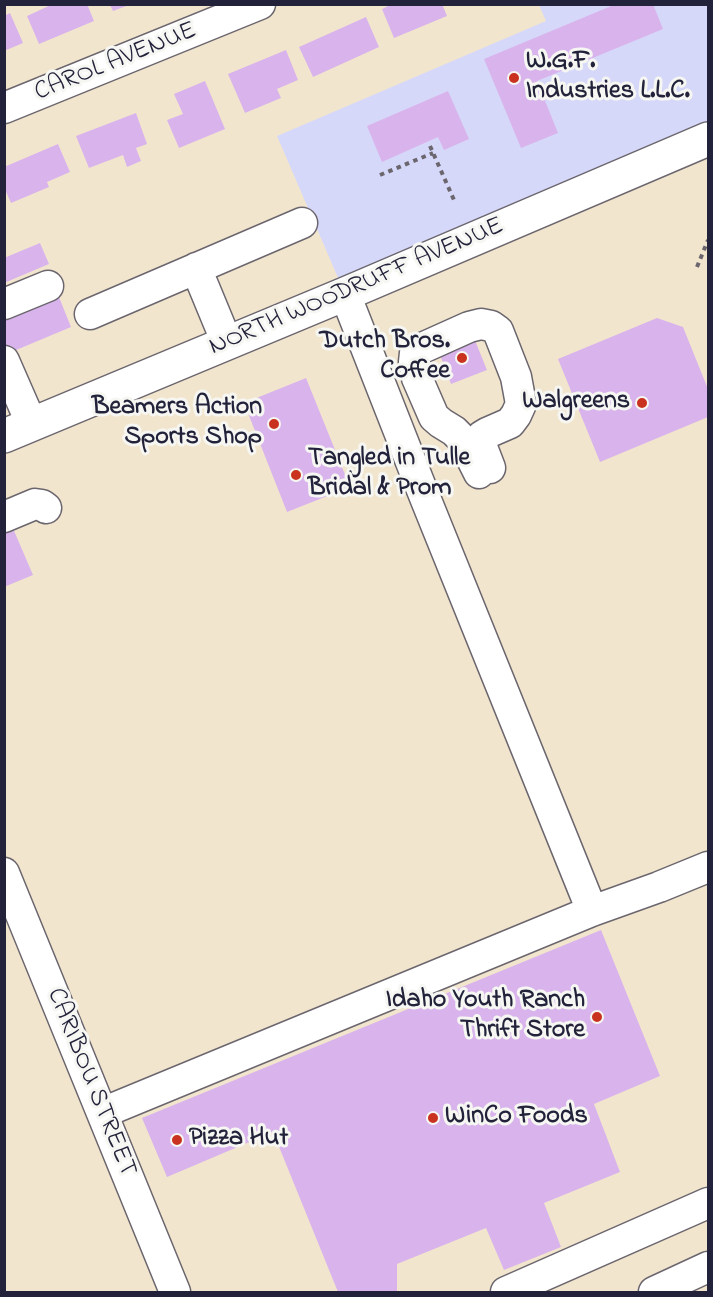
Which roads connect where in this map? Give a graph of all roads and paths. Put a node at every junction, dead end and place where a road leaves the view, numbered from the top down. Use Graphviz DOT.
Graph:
graph roads {
  1 [pos="260,4"];
  2 [pos="4,108"];
  3 [pos="708,139"];
  4 [pos="430,146"];
  5 [pos="433,153"];
  6 [pos="380,175"];
  7 [pos="454,200"];
  8 [pos="302,223"];
  9 [pos="708,240"];
  10 [pos="697,267"];
  11 [pos="196,268"];
  12 [pos="48,286"];
  13 [pos="345,294"];
  14 [pos="4,304"];
  15 [pos="90,314"];
  16 [pos="227,343"];
  17 [pos="4,361"];
  18 [pos="18,431"];
  19 [pos="484,471"];
  20 [pos="46,508"];
  21 [pos="4,517"];
  22 [pos="708,867"];
  23 [pos="4,873"];
  24 [pos="592,912"];
  25 [pos="102,1113"];
  26 [pos="708,1203"];
  27 [pos="708,1267"];
  28 [pos="175,1293"];
  29 [pos="506,1293"];
  30 [pos="654,1293"];
  1 -- 2 [label="street, CAROL AVENUE"];
  3 -- 13 [label="main road, NORTH WOODRUFF AVENUE"];
  4 -- 5 [label="path"];
  5 -- 6 [label="path"];
  5 -- 7 [label="path"];
  8 -- 11 [label="street"];
  9 -- 10 [label="path"];
  11 -- 15 [label="street"];
  11 -- 16 [label="street"];
  12 -- 14 [label="street"];
  13 -- 16 [label="main road, NORTH WOODRUFF AVENUE"];
  13 -- 24 [label="street"];
  16 -- 18 [label="main road, NORTH WOODRUFF AVENUE"];
  17 -- 18 [label="street"];
  19 -- 19 [label="street"];
  20 -- 21 [label="street"];
  22 -- 24 [label="street"];
  23 -- 25 [label="street, CARIBOU STREET"];
  24 -- 25 [label="street"];
  25 -- 28 [label="street, CARIBOU STREET"];
  26 -- 29 [label="street"];
  27 -- 30 [label="street"];
}
